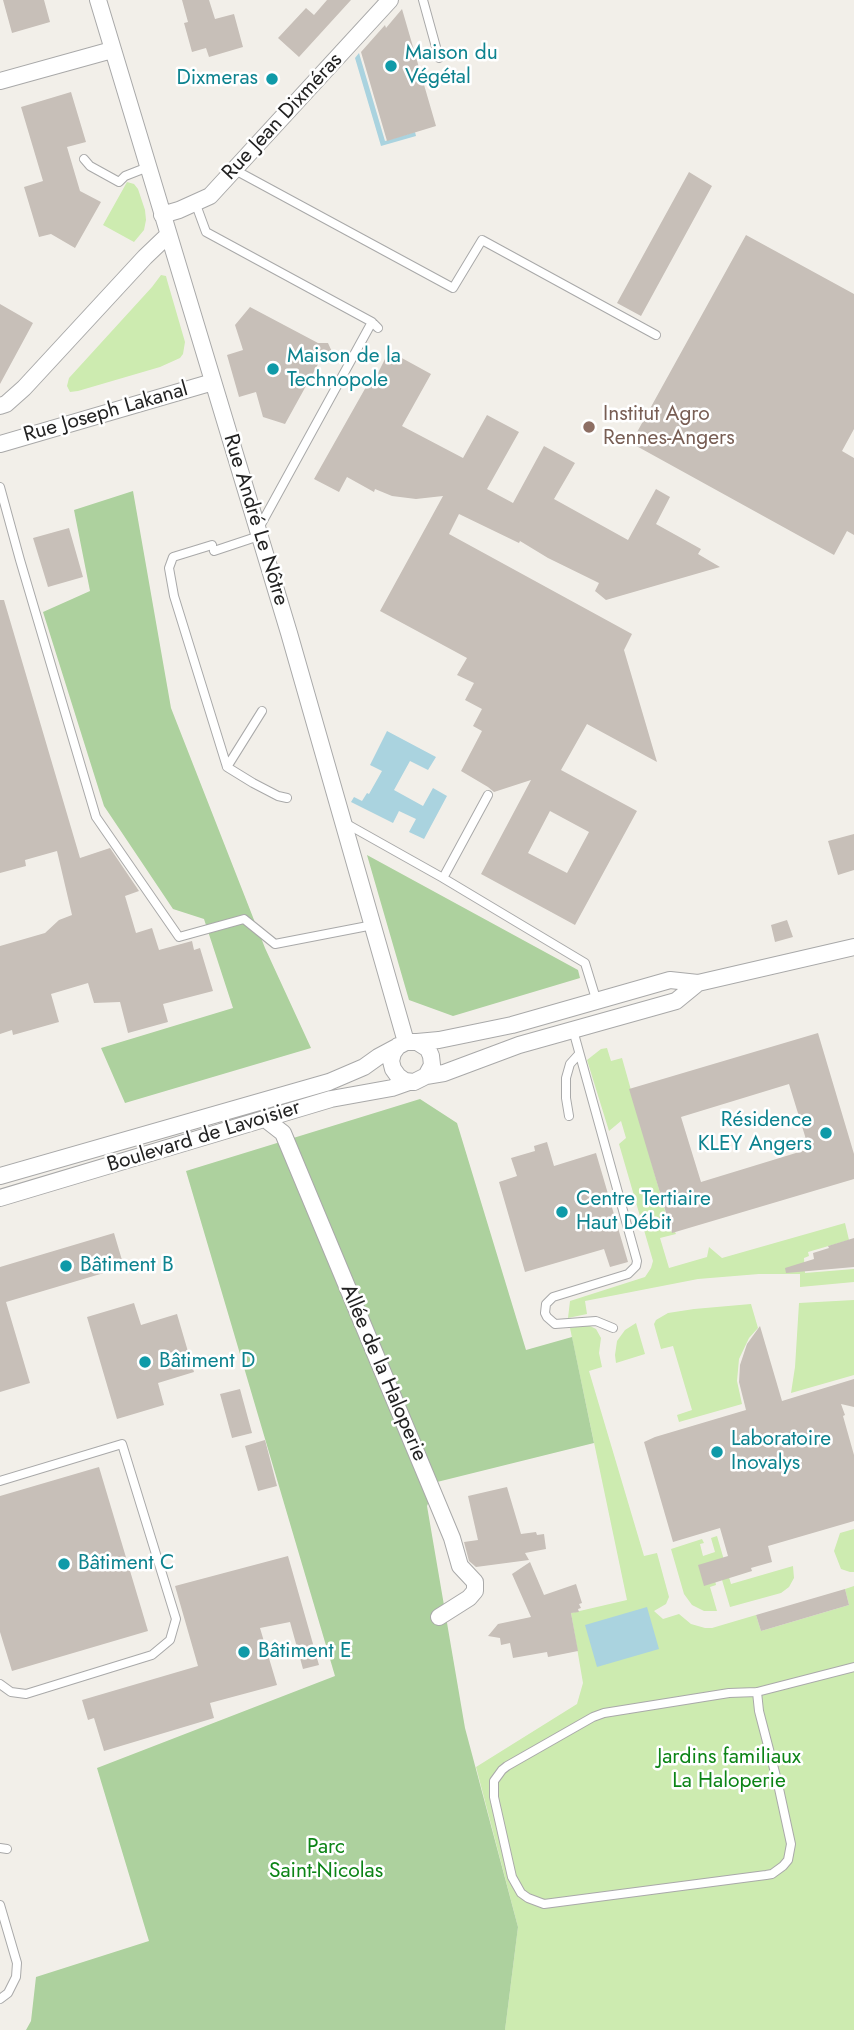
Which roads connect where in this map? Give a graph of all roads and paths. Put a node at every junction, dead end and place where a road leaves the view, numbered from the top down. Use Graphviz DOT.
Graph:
graph roads {
  1 [pos="98,0"];
  2 [pos="390,0"];
  3 [pos="423,0"];
  4 [pos="112,50"];
  5 [pos="439,58"];
  6 [pos="0,82"];
  7 [pos="84,159"];
  8 [pos="148,167"];
  9 [pos="234,170"];
  10 [pos="195,202"];
  11 [pos="162,215"];
  12 [pos="168,235"];
  13 [pos="656,335"];
  14 [pos="213,382"];
  15 [pos="0,406"];
  16 [pos="0,444"];
  17 [pos="0,487"];
  18 [pos="258,533"];
  19 [pos="262,711"];
  20 [pos="228,767"];
  21 [pos="488,795"];
  22 [pos="287,798"];
  23 [pos="342,821"];
  24 [pos="443,878"];
  25 [pos="373,925"];
  26 [pos="854,947"];
  27 [pos="698,984"];
  28 [pos="597,1002"];
  29 [pos="573,1030"];
  30 [pos="407,1043"];
  31 [pos="579,1054"];
  32 [pos="426,1076"];
  33 [pos="409,1082"];
  34 [pos="569,1116"];
  35 [pos="265,1119"];
  36 [pos="0,1176"];
  37 [pos="0,1198"];
  38 [pos="613,1328"];
  39 [pos="0,1481"];
  40 [pos="439,1616"];
  41 [pos="854,1667"];
  42 [pos="0,1684"];
  43 [pos="757,1692"];
  44 [pos="0,1905"];
  45 [pos="0,1999"];
  1 -- 4 [label="street, Rue André Le Nôtre"];
  2 -- 9 [label="street, Rue Jean Dixméras"];
  3 -- 5 [label="lane"];
  4 -- 6 [label="street"];
  4 -- 8 [label="street, Rue André Le Nôtre"];
  7 -- 8 [label="lane"];
  8 -- 11 [label="street, Rue André Le Nôtre"];
  9 -- 10 [label="street, Rue Jean Dixméras"];
  9 -- 13 [label="lane"];
  10 -- 11 [label="street, Rue Jean Dixméras"];
  10 -- 18 [label="lane"];
  11 -- 12 [label="street, Rue André Le Nôtre"];
  12 -- 14 [label="street, Rue André Le Nôtre"];
  12 -- 15 [label="street"];
  14 -- 16 [label="street, Rue Joseph Lakanal"];
  14 -- 18 [label="street, Rue André Le Nôtre"];
  17 -- 25 [label="lane"];
  18 -- 20 [label="lane"];
  18 -- 23 [label="street, Rue André Le Nôtre"];
  19 -- 20 [label="lane"];
  20 -- 22 [label="lane"];
  21 -- 24 [label="lane"];
  23 -- 24 [label="lane"];
  23 -- 25 [label="street, Rue André Le Nôtre"];
  24 -- 28 [label="lane"];
  25 -- 30 [label="street, Rue André Le Nôtre"];
  26 -- 27 [label="street, Boulevard de Lavoisier"];
  27 -- 28 [label="street, Boulevard de Lavoisier"];
  27 -- 29 [label="street, Boulevard de Lavoisier"];
  28 -- 30 [label="street, Boulevard de Lavoisier"];
  29 -- 31 [label="lane"];
  29 -- 32 [label="street, Boulevard de Lavoisier"];
  30 -- 32 [label="street"];
  30 -- 33 [label="street"];
  30 -- 36 [label="street, Boulevard de Lavoisier"];
  31 -- 34 [label="lane"];
  31 -- 38 [label="lane"];
  32 -- 33 [label="street"];
  33 -- 35 [label="street, Boulevard de Lavoisier"];
  35 -- 37 [label="street, Boulevard de Lavoisier"];
  35 -- 40 [label="street, Allée de la Haloperie"];
  39 -- 42 [label="lane"];
  41 -- 43 [label="lane"];
  43 -- 43 [label="lane"];
  44 -- 45 [label="lane"];
}
